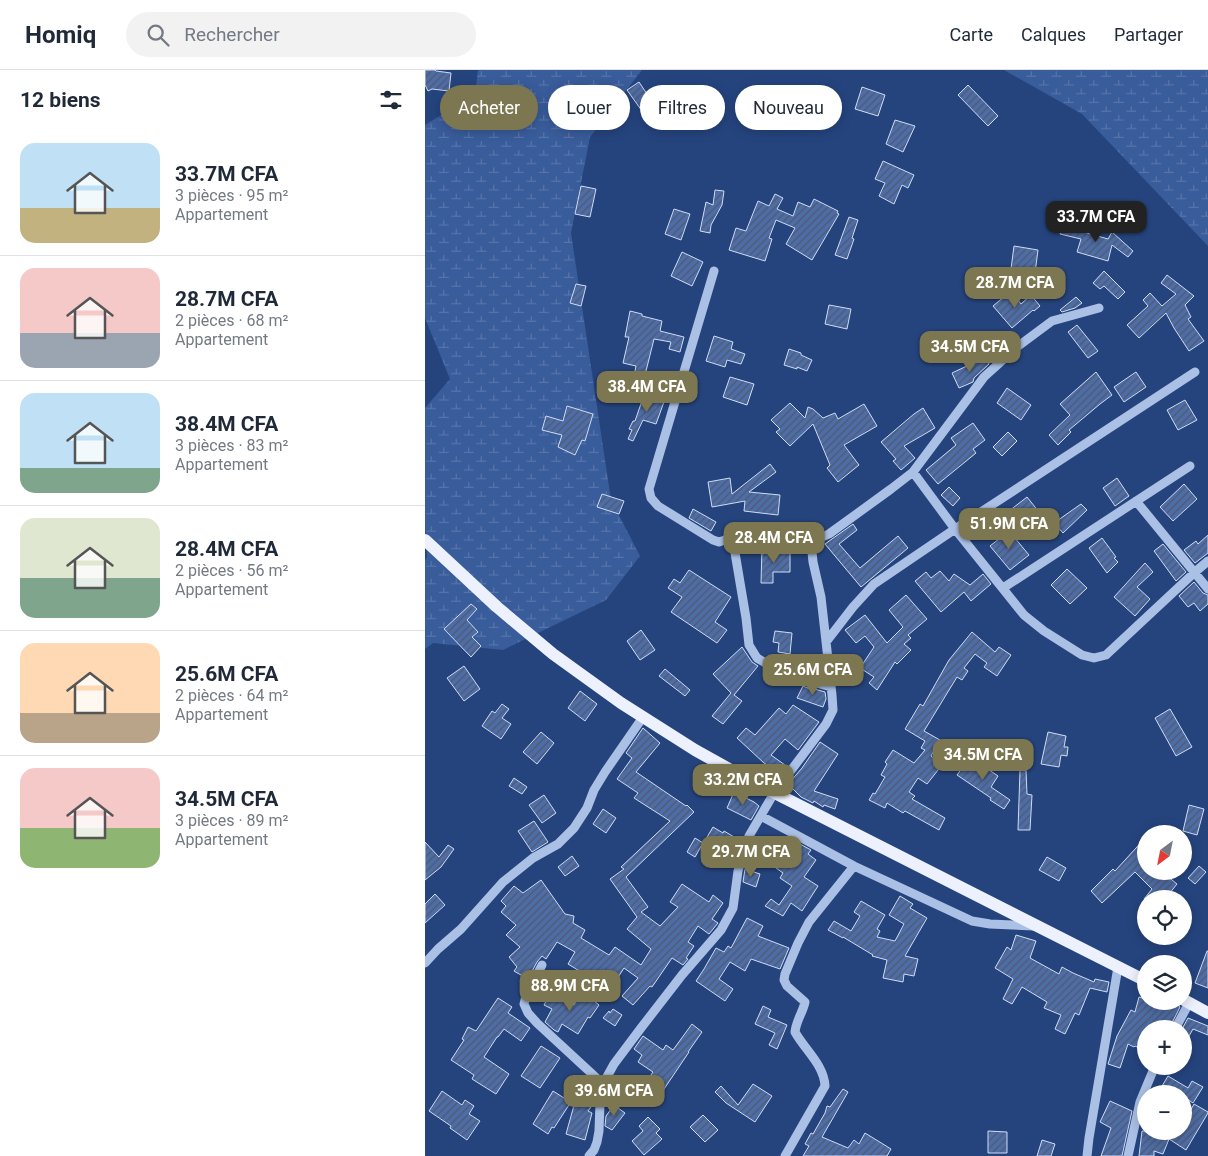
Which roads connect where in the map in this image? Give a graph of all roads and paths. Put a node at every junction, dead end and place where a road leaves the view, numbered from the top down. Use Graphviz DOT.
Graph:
graph roads {
  1 [pos="715,271"];
  2 [pos="1099,308"];
  3 [pos="1195,372"];
  4 [pos="1190,466"];
  5 [pos="913,472"];
  6 [pos="1137,501"];
  7 [pos="955,529"];
  8 [pos="732,535"];
  9 [pos="425,540"];
  10 [pos="811,542"];
  11 [pos="1208,561"];
  12 [pos="1195,572"];
  13 [pos="1003,588"];
  14 [pos="1208,589"];
  15 [pos="826,642"];
  16 [pos="831,687"];
  17 [pos="643,717"];
  18 [pos="775,794"];
  19 [pos="761,816"];
  20 [pos="854,866"];
  21 [pos="1036,926"];
  22 [pos="425,963"];
  23 [pos="542,965"];
  24 [pos="1118,967"];
  25 [pos="1137,977"];
  26 [pos="1192,1005"];
  27 [pos="1208,1013"];
  28 [pos="1151,1075"];
  29 [pos="603,1084"];
  30 [pos="595,1154"];
  31 [pos="785,1156"];
  32 [pos="1087,1156"];
  33 [pos="1128,1156"];
  1 -- 8 [label="street"];
  2 -- 5 [label="street"];
  3 -- 7 [label="street"];
  4 -- 6 [label="street"];
  5 -- 7 [label="street"];
  5 -- 10 [label="street"];
  6 -- 12 [label="street"];
  6 -- 13 [label="street"];
  7 -- 13 [label="street"];
  7 -- 15 [label="street"];
  8 -- 10 [label="street"];
  8 -- 16 [label="street"];
  9 -- 17 [label="main road"];
  10 -- 15 [label="street"];
  11 -- 12 [label="street"];
  12 -- 13 [label="street"];
  12 -- 14 [label="street"];
  15 -- 16 [label="street"];
  16 -- 18 [label="street"];
  17 -- 18 [label="main road"];
  17 -- 22 [label="street"];
  18 -- 19 [label="street"];
  18 -- 21 [label="main road"];
  19 -- 20 [label="street"];
  19 -- 29 [label="street"];
  20 -- 21 [label="street"];
  20 -- 31 [label="street"];
  21 -- 24 [label="main road"];
  23 -- 29 [label="street"];
  24 -- 25 [label="main road"];
  24 -- 32 [label="street"];
  26 -- 27 [label="main road"];
  28 -- 33 [label="street"];
  29 -- 30 [label="street"];
}
